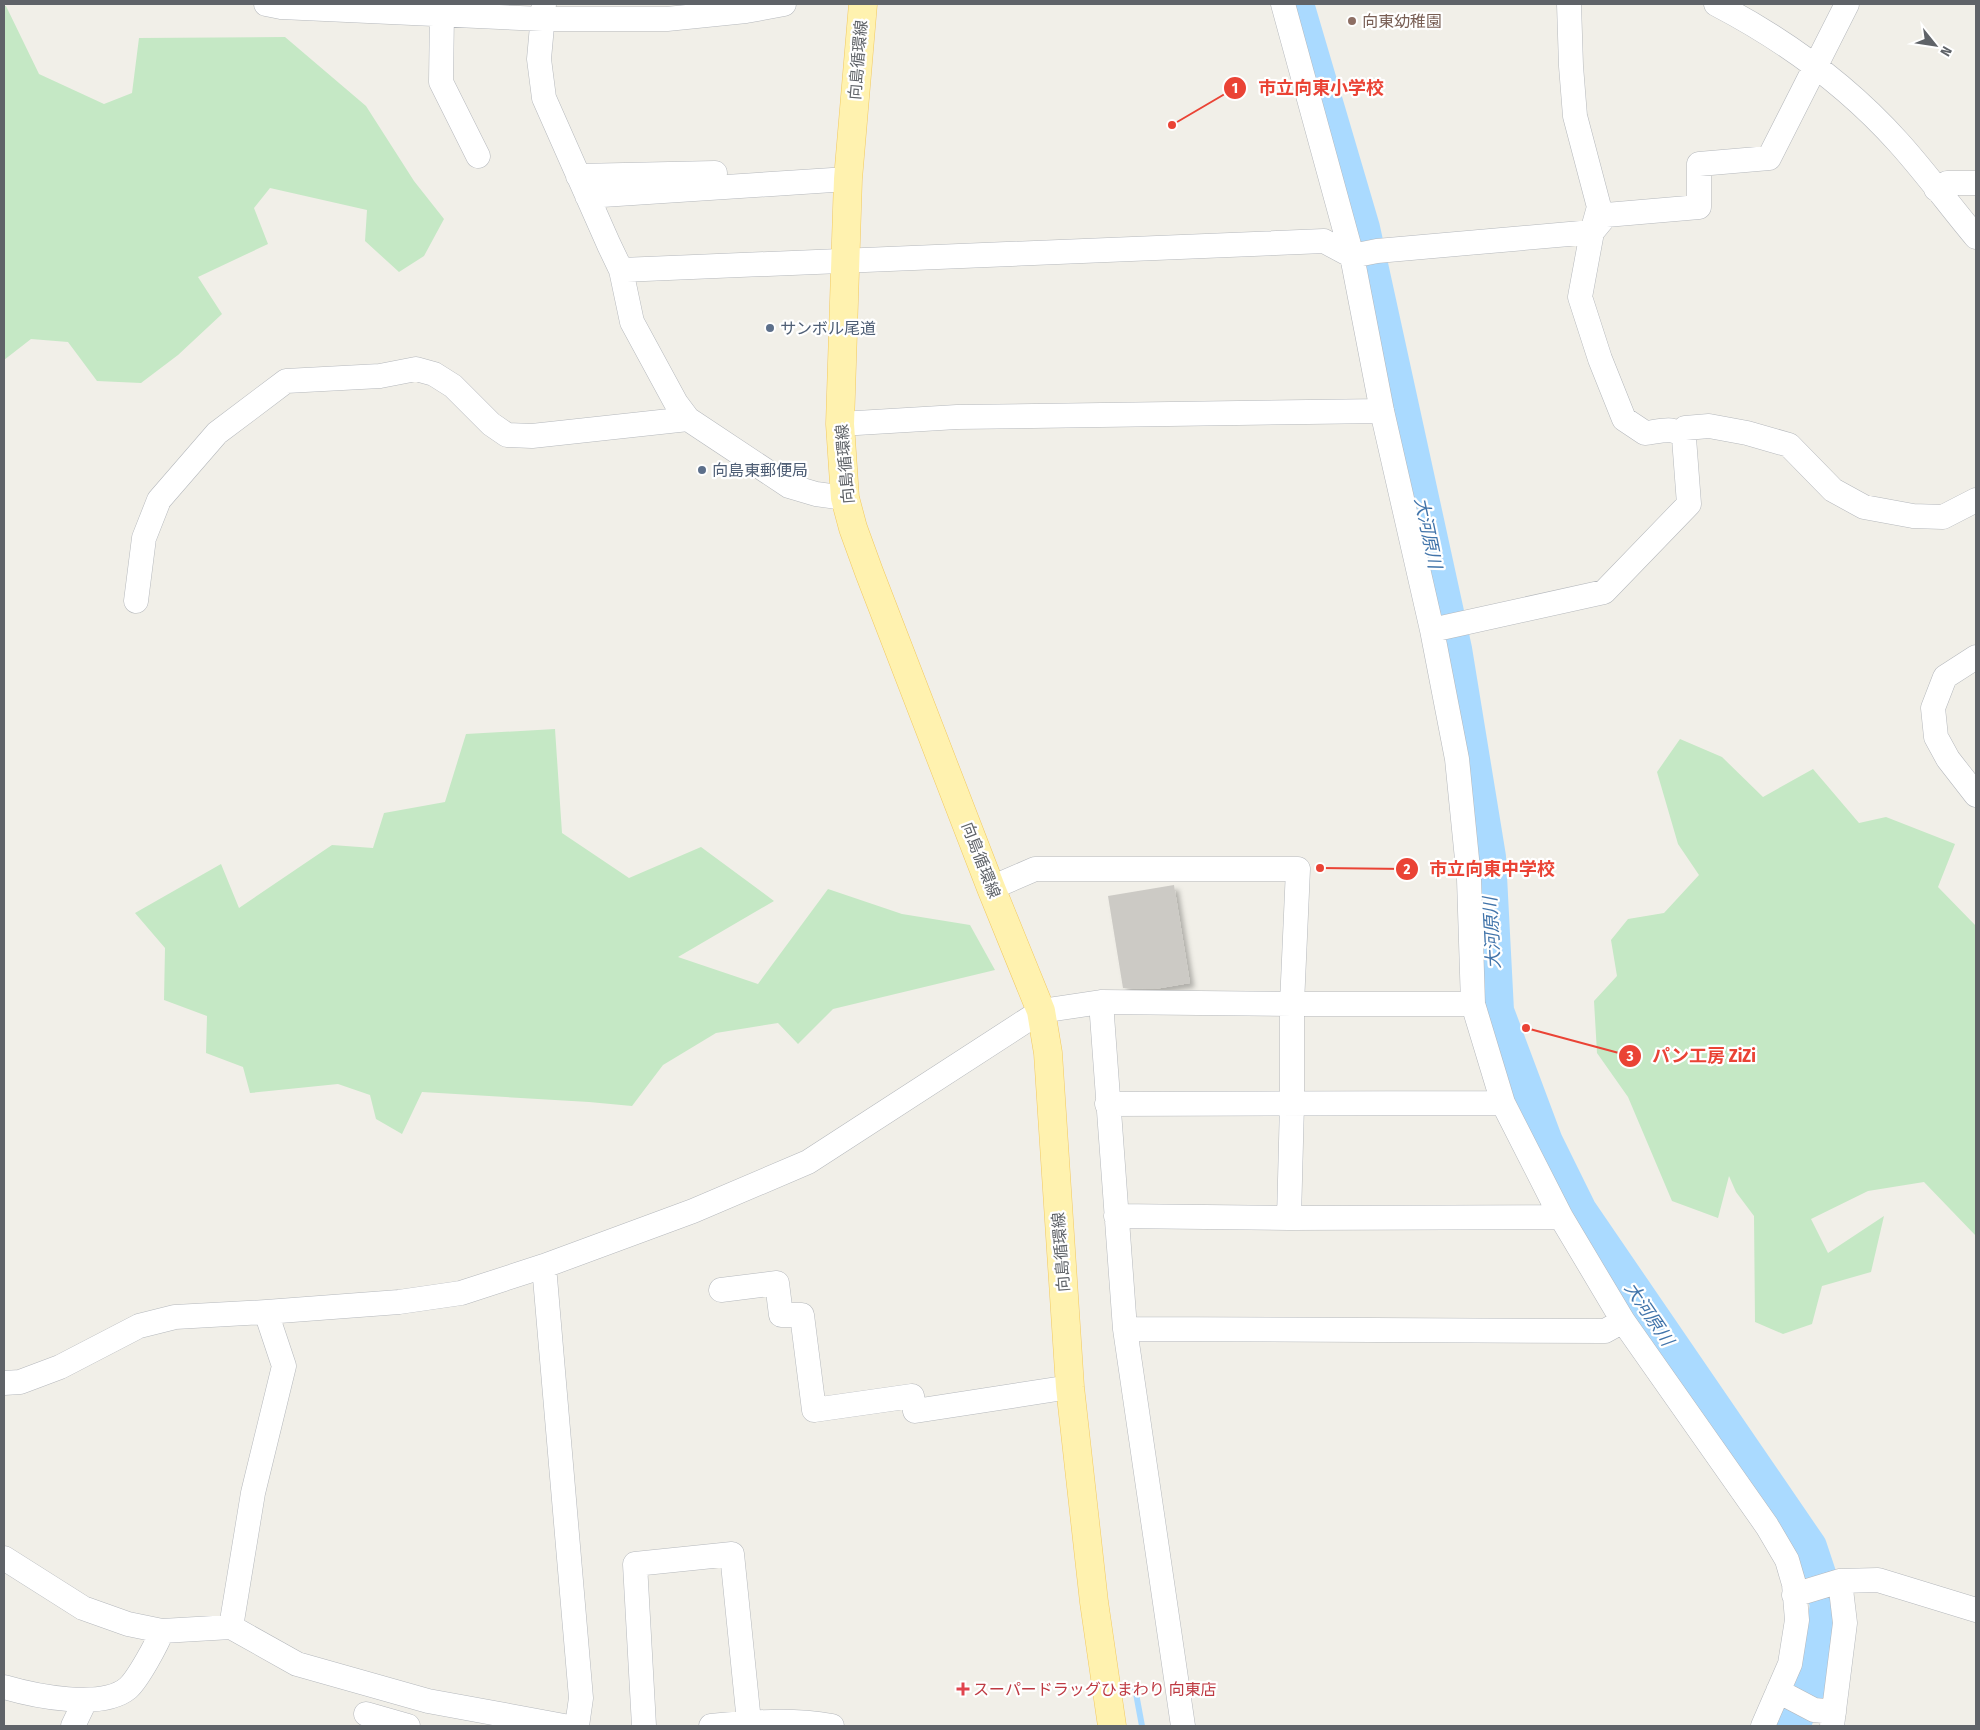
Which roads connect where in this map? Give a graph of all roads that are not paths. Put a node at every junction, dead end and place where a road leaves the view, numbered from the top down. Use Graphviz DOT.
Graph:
graph roads {
  1 [pos="266,4"];
  2 [pos="784,4"];
  3 [pos="863,4"];
  4 [pos="1283,4"];
  5 [pos="1569,4"];
  6 [pos="1716,4"];
  7 [pos="1847,4"];
  8 [pos="456,10"];
  9 [pos="543,11"];
  10 [pos="1816,66"];
  11 [pos="478,156"];
  12 [pos="729,172"];
  13 [pos="848,179"];
  14 [pos="1976,183"];
  15 [pos="583,186"];
  16 [pos="1936,190"];
  17 [pos="1592,232"];
  18 [pos="1976,237"];
  19 [pos="1364,253"];
  20 [pos="846,260"];
  21 [pos="621,270"];
  22 [pos="1382,411"];
  23 [pos="688,419"];
  24 [pos="840,424"];
  25 [pos="1681,433"];
  26 [pos="845,498"];
  27 [pos="1976,500"];
  28 [pos="136,601"];
  29 [pos="1432,630"];
  30 [pos="1976,657"];
  31 [pos="1976,795"];
  32 [pos="991,888"];
  33 [pos="1101,1002"];
  34 [pos="1292,1004"];
  35 [pos="1473,1004"];
  36 [pos="1041,1011"];
  37 [pos="1503,1103"];
  38 [pos="1107,1104"];
  39 [pos="1292,1104"];
  40 [pos="1116,1216"];
  41 [pos="1561,1217"];
  42 [pos="1289,1218"];
  43 [pos="544,1266"];
  44 [pos="721,1290"];
  45 [pos="266,1312"];
  46 [pos="1623,1321"];
  47 [pos="1125,1329"];
  48 [pos="4,1383"];
  49 [pos="1070,1387"];
  50 [pos="4,1558"];
  51 [pos="1840,1581"];
  52 [pos="1803,1592"];
  53 [pos="1976,1610"];
  54 [pos="231,1627"];
  55 [pos="162,1631"];
  56 [pos="4,1687"];
  57 [pos="1778,1691"];
  58 [pos="85,1701"];
  59 [pos="366,1714"];
  60 [pos="1827,1716"];
  61 [pos="749,1722"];
  62 [pos="73,1726"];
  63 [pos="408,1726"];
  64 [pos="564,1726"];
  65 [pos="577,1726"];
  66 [pos="644,1726"];
  67 [pos="710,1726"];
  68 [pos="832,1726"];
  69 [pos="1112,1726"];
  70 [pos="1183,1726"];
  71 [pos="1763,1726"];
  1 -- 8 [label="street"];
  2 -- 9 [label="street"];
  3 -- 13 [label="main road, 向島循環線"];
  4 -- 19 [label="street"];
  5 -- 17 [label="street"];
  6 -- 10 [label="street"];
  7 -- 10 [label="street"];
  8 -- 9 [label="street"];
  8 -- 11 [label="street"];
  9 -- 15 [label="street"];
  10 -- 16 [label="street"];
  10 -- 17 [label="street"];
  12 -- 15 [label="street"];
  13 -- 15 [label="street"];
  13 -- 20 [label="main road, 向島循環線"];
  14 -- 16 [label="street"];
  15 -- 21 [label="street"];
  16 -- 18 [label="street"];
  17 -- 19 [label="street"];
  17 -- 25 [label="street"];
  19 -- 20 [label="street"];
  19 -- 22 [label="street"];
  20 -- 21 [label="street"];
  20 -- 24 [label="main road, 向島循環線"];
  21 -- 23 [label="street"];
  22 -- 24 [label="street"];
  22 -- 29 [label="street"];
  23 -- 26 [label="street"];
  23 -- 28 [label="street"];
  24 -- 26 [label="main road, 向島循環線"];
  25 -- 27 [label="street"];
  25 -- 29 [label="street"];
  26 -- 32 [label="main road, 向島循環線"];
  29 -- 35 [label="street"];
  30 -- 31 [label="street"];
  32 -- 34 [label="street"];
  32 -- 36 [label="main road, 向島循環線"];
  33 -- 34 [label="street"];
  33 -- 36 [label="street"];
  33 -- 38 [label="street"];
  34 -- 35 [label="street"];
  34 -- 39 [label="street"];
  35 -- 37 [label="street"];
  36 -- 43 [label="street"];
  36 -- 49 [label="main road, 向島循環線"];
  37 -- 39 [label="street"];
  37 -- 41 [label="street"];
  38 -- 39 [label="street"];
  38 -- 40 [label="street"];
  39 -- 42 [label="street"];
  40 -- 42 [label="street"];
  40 -- 47 [label="street"];
  41 -- 42 [label="street"];
  41 -- 46 [label="street"];
  43 -- 45 [label="street"];
  43 -- 65 [label="street"];
  44 -- 49 [label="street"];
  45 -- 48 [label="street"];
  45 -- 54 [label="street"];
  46 -- 47 [label="street"];
  46 -- 52 [label="street"];
  47 -- 70 [label="street"];
  49 -- 69 [label="main road, 向島循環線"];
  50 -- 55 [label="street"];
  51 -- 52 [label="street"];
  51 -- 53 [label="street"];
  51 -- 60 [label="street"];
  52 -- 57 [label="street"];
  54 -- 55 [label="street"];
  54 -- 64 [label="street"];
  55 -- 58 [label="street"];
  56 -- 58 [label="street"];
  57 -- 60 [label="street"];
  57 -- 71 [label="street"];
  58 -- 62 [label="street"];
  59 -- 63 [label="street"];
  61 -- 66 [label="street"];
  61 -- 67 [label="street"];
  61 -- 68 [label="street"];
}
